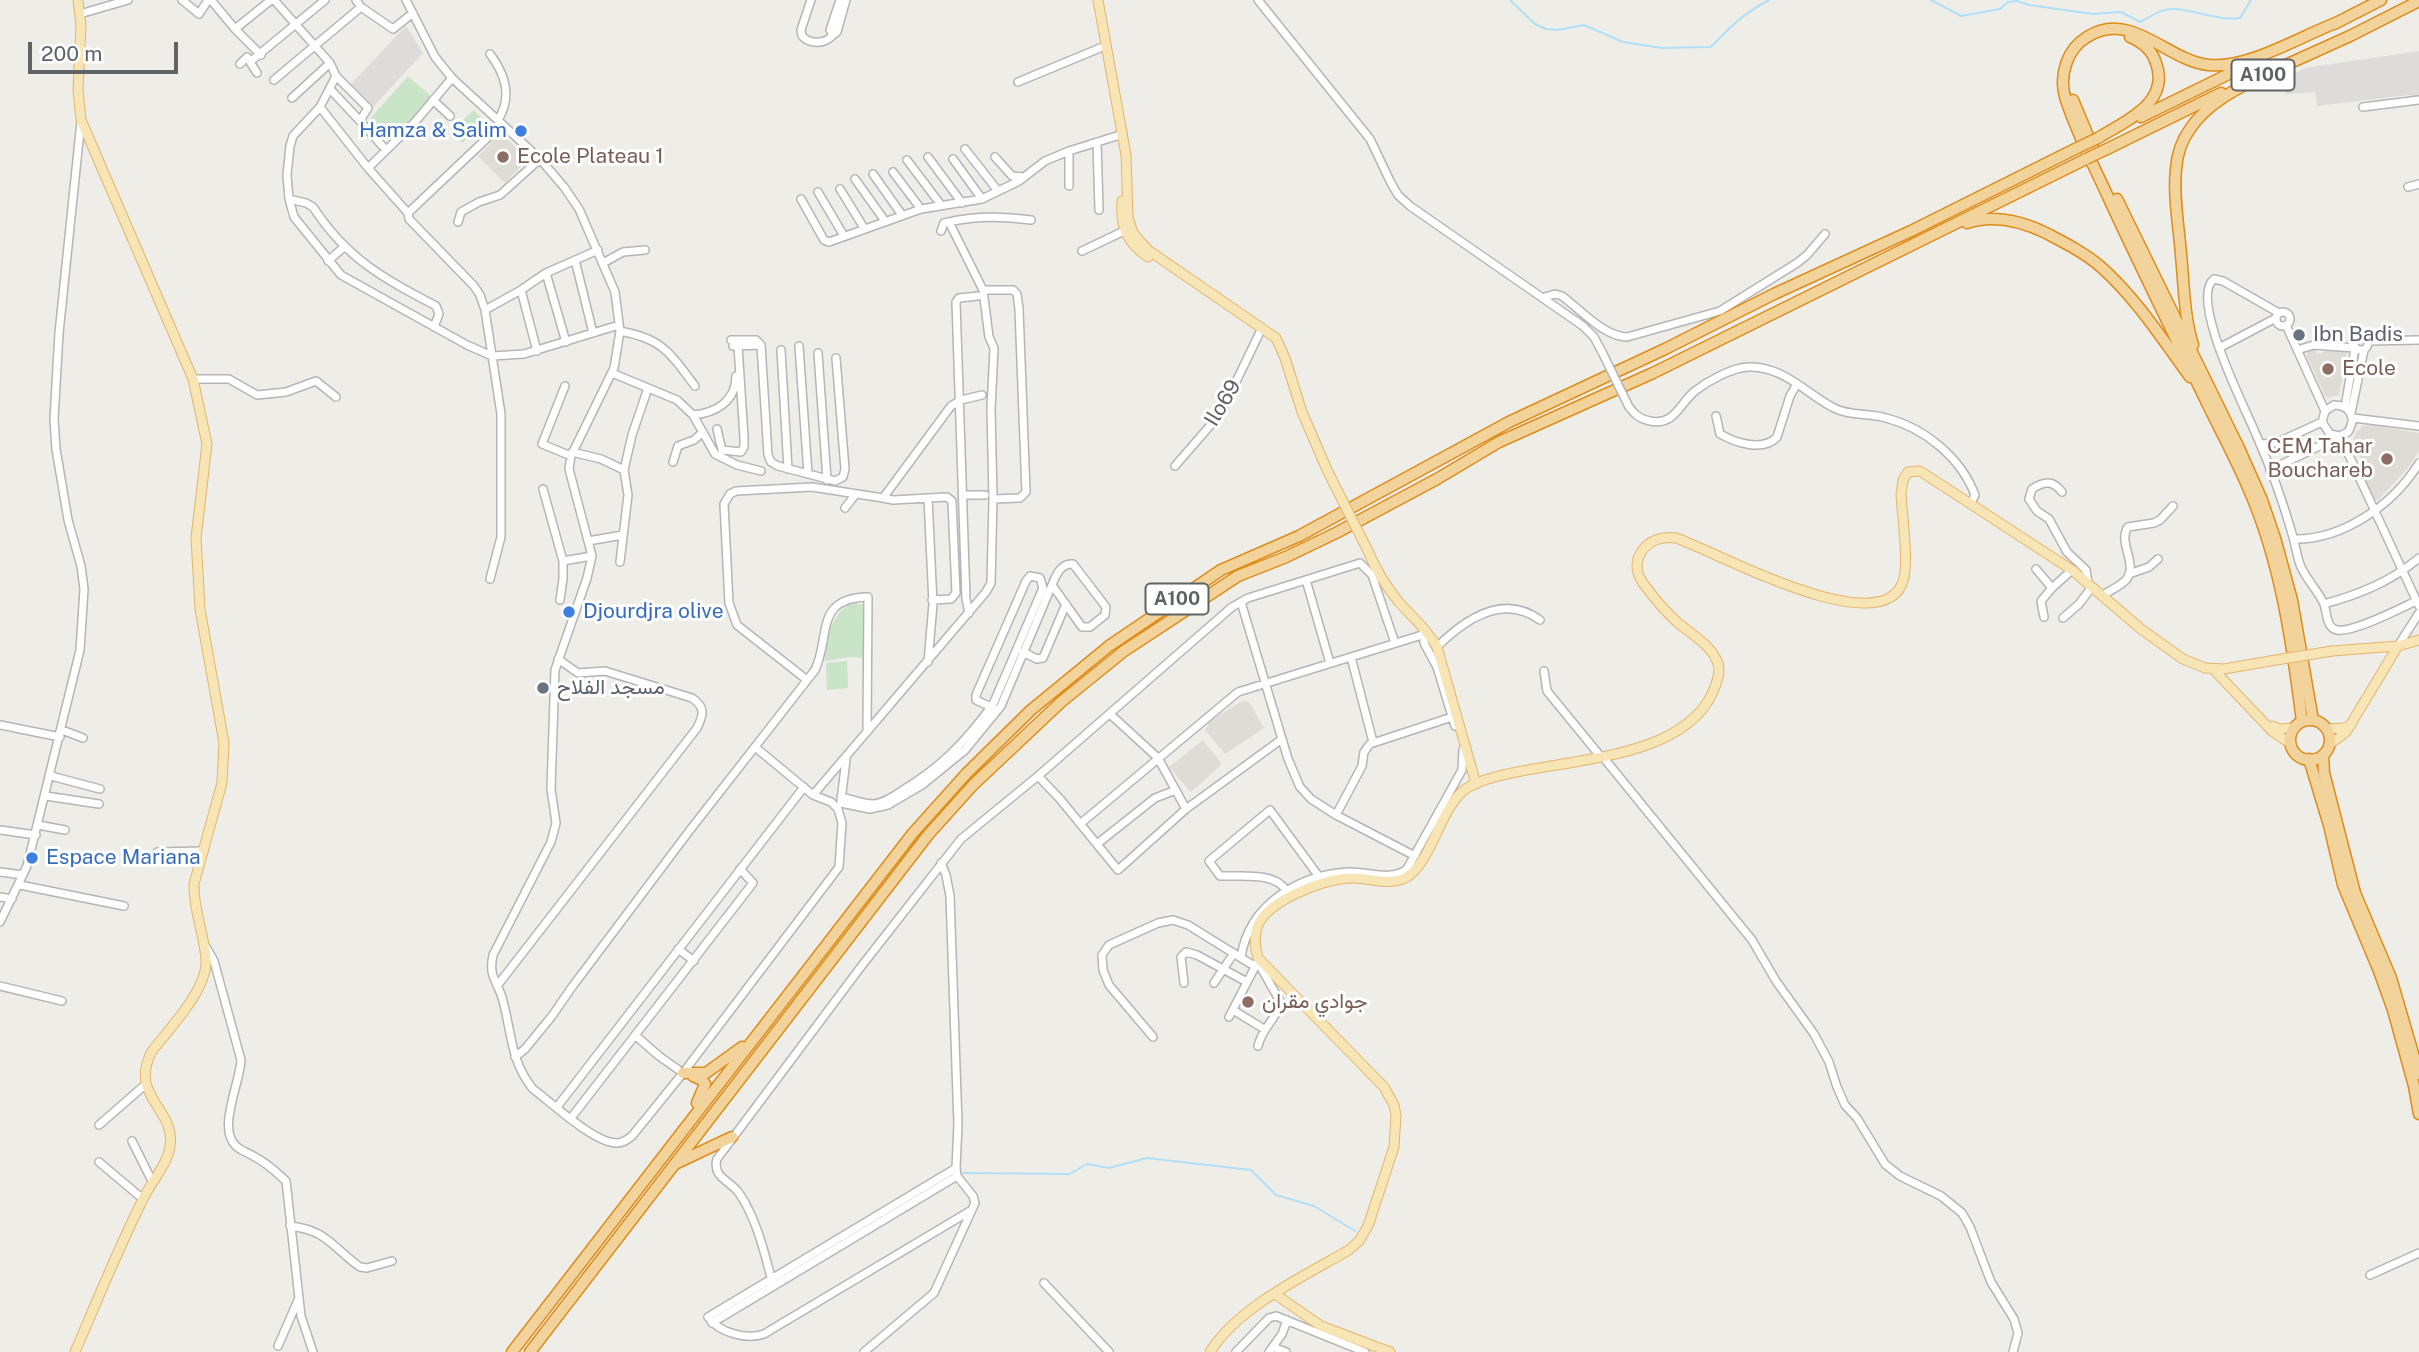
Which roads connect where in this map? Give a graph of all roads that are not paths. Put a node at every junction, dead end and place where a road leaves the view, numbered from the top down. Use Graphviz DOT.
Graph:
graph roads {
  1 [pos="78,0"];
  2 [pos="128,0"];
  3 [pos="182,0"];
  4 [pos="209,0"];
  5 [pos="272,0"];
  6 [pos="356,0"];
  7 [pos="407,0"];
  8 [pos="811,0"];
  9 [pos="840,0"];
  10 [pos="846,0"];
  11 [pos="1093,0"];
  12 [pos="1098,0"];
  13 [pos="1258,0"];
  14 [pos="2381,0"];
  15 [pos="2419,1"];
  16 [pos="319,2"];
  17 [pos="361,7"];
  18 [pos="413,13"];
  19 [pos="80,14"];
  20 [pos="2338,22"];
  21 [pos="296,26"];
  22 [pos="235,29"];
  23 [pos="832,35"];
  24 [pos="315,46"];
  25 [pos="1100,48"];
  26 [pos="490,54"];
  27 [pos="261,55"];
  28 [pos="251,61"];
  29 [pos="330,63"];
  30 [pos="240,64"];
  31 [pos="2272,71"];
  32 [pos="257,73"];
  33 [pos="336,76"];
  34 [pos="452,78"];
  35 [pos="274,80"];
  36 [pos="1018,82"];
  37 [pos="330,89"];
  38 [pos="292,98"];
  39 [pos="433,100"];
  40 [pos="2419,100"];
  41 [pos="320,107"];
  42 [pos="2363,107"];
  43 [pos="450,116"];
  44 [pos="81,120"];
  45 [pos="360,121"];
  46 [pos="500,122"];
  47 [pos="1120,135"];
  48 [pos="2098,138"];
  49 [pos="1097,142"];
  50 [pos="965,149"];
  51 [pos="386,150"];
  52 [pos="1069,151"];
  53 [pos="928,157"];
  54 [pos="995,158"];
  55 [pos="540,159"];
  56 [pos="953,159"];
  57 [pos="907,160"];
  58 [pos="368,168"];
  59 [pos="892,172"];
  60 [pos="873,174"];
  61 [pos="1024,177"];
  62 [pos="855,179"];
  63 [pos="2419,184"];
  64 [pos="1069,186"];
  65 [pos="2409,187"];
  66 [pos="840,189"];
  67 [pos="998,191"];
  68 [pos="818,192"];
  69 [pos="289,199"];
  70 [pos="802,199"];
  71 [pos="982,199"];
  72 [pos="962,203"];
  73 [pos="941,205"];
  74 [pos="921,209"];
  75 [pos="1099,210"];
  76 [pos="408,213"];
  77 [pos="902,215"];
  78 [pos="1031,220"];
  79 [pos="885,221"];
  80 [pos="458,222"];
  81 [pos="949,222"];
  82 [pos="864,228"];
  83 [pos="941,231"];
  84 [pos="1124,231"];
  85 [pos="1825,234"];
  86 [pos="844,236"];
  87 [pos="1919,242"];
  88 [pos="344,247"];
  89 [pos="598,250"];
  90 [pos="645,250"];
  91 [pos="1082,251"];
  92 [pos="575,260"];
  93 [pos="328,261"];
  94 [pos="603,263"];
  95 [pos="546,273"];
  96 [pos="521,290"];
  97 [pos="981,293"];
  98 [pos="1545,297"];
  99 [pos="485,310"];
  100 [pos="2277,316"];
  101 [pos="2286,325"];
  102 [pos="433,327"];
  103 [pos="619,328"];
  104 [pos="1260,332"];
  105 [pos="593,333"];
  106 [pos="2419,340"];
  107 [pos="733,341"];
  108 [pos="2368,341"];
  109 [pos="566,342"];
  110 [pos="799,346"];
  111 [pos="2219,348"];
  112 [pos="2360,349"];
  113 [pos="781,350"];
  114 [pos="1282,350"];
  115 [pos="2297,350"];
  116 [pos="537,351"];
  117 [pos="818,353"];
  118 [pos="492,356"];
  119 [pos="836,358"];
  120 [pos="612,373"];
  121 [pos="193,379"];
  122 [pos="1797,384"];
  123 [pos="565,386"];
  124 [pos="695,386"];
  125 [pos="648,388"];
  126 [pos="982,395"];
  127 [pos="335,397"];
  128 [pos="2209,397"];
  129 [pos="961,400"];
  130 [pos="2345,407"];
  131 [pos="2325,411"];
  132 [pos="693,415"];
  133 [pos="1716,416"];
  134 [pos="2352,416"];
  135 [pos="2322,422"];
  136 [pos="2419,426"];
  137 [pos="717,429"];
  138 [pos="703,432"];
  139 [pos="2340,436"];
  140 [pos="2260,444"];
  141 [pos="572,454"];
  142 [pos="673,462"];
  143 [pos="2419,463"];
  144 [pos="1175,466"];
  145 [pos="788,469"];
  146 [pos="624,470"];
  147 [pos="761,471"];
  148 [pos="2270,471"];
  149 [pos="808,474"];
  150 [pos="827,480"];
  151 [pos="543,489"];
  152 [pos="2062,492"];
  153 [pos="855,495"];
  154 [pos="963,495"];
  155 [pos="985,495"];
  156 [pos="883,498"];
  157 [pos="928,498"];
  158 [pos="993,499"];
  159 [pos="1971,503"];
  160 [pos="2173,506"];
  161 [pos="845,508"];
  162 [pos="2374,510"];
  163 [pos="624,535"];
  164 [pos="2294,539"];
  165 [pos="588,541"];
  166 [pos="592,556"];
  167 [pos="2419,558"];
  168 [pos="2158,559"];
  169 [pos="563,561"];
  170 [pos="620,562"];
  171 [pos="2036,569"];
  172 [pos="2072,570"];
  173 [pos="2403,572"];
  174 [pos="2129,573"];
  175 [pos="490,579"];
  176 [pos="1306,579"];
  177 [pos="1052,585"];
  178 [pos="2090,585"];
  179 [pos="2052,588"];
  180 [pos="2102,596"];
  181 [pos="560,600"];
  182 [pos="933,600"];
  183 [pos="1241,602"];
  184 [pos="2418,603"];
  185 [pos="1066,604"];
  186 [pos="2324,604"];
  187 [pos="969,612"];
  188 [pos="2419,613"];
  189 [pos="2044,617"];
  190 [pos="2063,618"];
  191 [pos="1540,620"];
  192 [pos="1422,631"];
  193 [pos="2419,640"];
  194 [pos="1395,643"];
  195 [pos="2398,646"];
  196 [pos="1437,647"];
  197 [pos="1023,652"];
  198 [pos="1351,657"];
  199 [pos="558,659"];
  200 [pos="928,663"];
  201 [pos="1330,663"];
  202 [pos="2213,669"];
  203 [pos="1544,671"];
  204 [pos="807,680"];
  205 [pos="1266,683"];
  206 [pos="994,709"];
  207 [pos="1110,714"];
  208 [pos="1452,717"];
  209 [pos="2354,720"];
  210 [pos="2303,723"];
  211 [pos="2267,724"];
  212 [pos="0,725"];
  213 [pos="2327,729"];
  214 [pos="867,732"];
  215 [pos="61,734"];
  216 [pos="83,738"];
  217 [pos="1282,739"];
  218 [pos="1373,742"];
  219 [pos="2291,744"];
  220 [pos="755,747"];
  221 [pos="2326,750"];
  222 [pos="849,753"];
  223 [pos="1602,757"];
  224 [pos="1158,758"];
  225 [pos="2309,759"];
  226 [pos="51,776"];
  227 [pos="1038,776"];
  228 [pos="828,778"];
  229 [pos="841,784"];
  230 [pos="1476,784"];
  231 [pos="804,787"];
  232 [pos="100,789"];
  233 [pos="1176,790"];
  234 [pos="813,795"];
  235 [pos="46,796"];
  236 [pos="841,800"];
  237 [pos="99,804"];
  238 [pos="1186,810"];
  239 [pos="841,815"];
  240 [pos="1336,815"];
  241 [pos="1080,824"];
  242 [pos="38,825"];
  243 [pos="0,830"];
  244 [pos="65,830"];
  245 [pos="36,835"];
  246 [pos="1097,844"];
  247 [pos="204,851"];
  248 [pos="157,852"];
  249 [pos="1415,856"];
  250 [pos="941,863"];
  251 [pos="740,869"];
  252 [pos="0,872"];
  253 [pos="23,875"];
  254 [pos="1320,878"];
  255 [pos="20,885"];
  256 [pos="1287,892"];
  257 [pos="0,897"];
  258 [pos="12,899"];
  259 [pos="124,905"];
  260 [pos="1,917"];
  261 [pos="203,940"];
  262 [pos="678,949"];
  263 [pos="1237,955"];
  264 [pos="694,961"];
  265 [pos="1260,966"];
  266 [pos="1223,969"];
  267 [pos="1247,982"];
  268 [pos="1184,983"];
  269 [pos="1214,983"];
  270 [pos="0,986"];
  271 [pos="497,986"];
  272 [pos="62,1001"];
  273 [pos="1264,1029"];
  274 [pos="635,1036"];
  275 [pos="755,1037"];
  276 [pos="1153,1037"];
  277 [pos="1258,1046"];
  278 [pos="515,1058"];
  279 [pos="683,1073"];
  280 [pos="2419,1074"];
  281 [pos="146,1084"];
  282 [pos="557,1107"];
  283 [pos="2419,1114"];
  284 [pos="571,1118"];
  285 [pos="99,1125"];
  286 [pos="685,1127"];
  287 [pos="732,1137"];
  288 [pos="132,1141"];
  289 [pos="99,1162"];
  290 [pos="674,1164"];
  291 [pos="957,1172"];
  292 [pos="152,1181"];
  293 [pos="143,1199"];
  294 [pos="970,1211"];
  295 [pos="289,1226"];
  296 [pos="2419,1253"];
  297 [pos="393,1261"];
  298 [pos="2370,1275"];
  299 [pos="773,1282"];
  300 [pos="1044,1283"];
  301 [pos="1275,1294"];
  302 [pos="299,1298"];
  303 [pos="1287,1320"];
  304 [pos="278,1346"];
  305 [pos="1271,1350"];
  306 [pos="75,1352"];
  307 [pos="313,1352"];
  308 [pos="513,1352"];
  309 [pos="530,1352"];
  310 [pos="864,1352"];
  311 [pos="1109,1352"];
  312 [pos="1210,1352"];
  313 [pos="1236,1352"];
  314 [pos="1286,1352"];
  315 [pos="1365,1352"];
  316 [pos="1390,1352"];
  317 [pos="2013,1352"];
  1 -- 19 [label="main road"];
  2 -- 19 [label="street"];
  3 -- 4 [label="street"];
  4 -- 22 [label="street"];
  5 -- 21 [label="street"];
  5 -- 22 [label="street"];
  6 -- 17 [label="street"];
  7 -- 18 [label="street"];
  8 -- 23 [label="street"];
  9 -- 23 [label="street"];
  10 -- 23 [label="street"];
  11 -- 25 [label="main road"];
  12 -- 47 [label="main road"];
  13 -- 98 [label="street"];
  14 -- 20 [label="highway, A100"];
  15 -- 31 [label="highway, A100"];
  16 -- 21 [label="street"];
  17 -- 18 [label="street"];
  17 -- 24 [label="street"];
  18 -- 34 [label="street"];
  19 -- 44 [label="main road"];
  20 -- 48 [label="highway, A100"];
  20 -- 128 [label="highway"];
  21 -- 24 [label="street"];
  21 -- 27 [label="street"];
  22 -- 27 [label="street"];
  24 -- 29 [label="street"];
  24 -- 35 [label="street"];
  25 -- 36 [label="street"];
  25 -- 47 [label="main road"];
  26 -- 46 [label="street"];
  27 -- 28 [label="street"];
  28 -- 30 [label="street"];
  28 -- 32 [label="street"];
  29 -- 33 [label="street"];
  29 -- 38 [label="street"];
  31 -- 87 [label="highway, A100, bridge"];
  31 -- 128 [label="highway"];
  33 -- 37 [label="street"];
  33 -- 45 [label="street"];
  34 -- 39 [label="street"];
  34 -- 46 [label="street"];
  37 -- 41 [label="street"];
  37 -- 45 [label="street"];
  39 -- 43 [label="street"];
  39 -- 51 [label="street"];
  40 -- 42 [label="street"];
  41 -- 58 [label="street"];
  41 -- 69 [label="street"];
  44 -- 121 [label="main road"];
  44 -- 215 [label="street"];
  45 -- 51 [label="street"];
  46 -- 55 [label="street"];
  46 -- 76 [label="street"];
  47 -- 49 [label="street"];
  47 -- 84 [label="main road"];
  47 -- 114 [label="main road"];
  48 -- 128 [label="highway"];
  48 -- 275 [label="highway, A100, bridge"];
  49 -- 52 [label="street"];
  49 -- 75 [label="street"];
  50 -- 67 [label="street"];
  51 -- 58 [label="street"];
  52 -- 61 [label="street"];
  52 -- 64 [label="street"];
  53 -- 72 [label="street"];
  54 -- 61 [label="street"];
  55 -- 80 [label="street"];
  55 -- 89 [label="street"];
  56 -- 71 [label="street"];
  57 -- 73 [label="street"];
  58 -- 76 [label="street"];
  59 -- 74 [label="street"];
  60 -- 77 [label="street"];
  61 -- 67 [label="street"];
  62 -- 79 [label="street"];
  63 -- 65 [label="street"];
  66 -- 82 [label="street"];
  67 -- 71 [label="street"];
  68 -- 86 [label="street"];
  69 -- 88 [label="street"];
  69 -- 93 [label="street"];
  70 -- 86 [label="street"];
  71 -- 72 [label="street"];
  72 -- 73 [label="street"];
  73 -- 74 [label="street"];
  74 -- 77 [label="street"];
  76 -- 99 [label="street"];
  77 -- 79 [label="street"];
  78 -- 81 [label="street"];
  79 -- 82 [label="street"];
  81 -- 83 [label="street"];
  81 -- 97 [label="street"];
  82 -- 86 [label="street"];
  84 -- 91 [label="street"];
  84 -- 104 [label="main road"];
  85 -- 98 [label="street"];
  87 -- 128 [label="highway"];
  87 -- 290 [label="highway, A100"];
  88 -- 93 [label="street"];
  88 -- 102 [label="street"];
  89 -- 92 [label="street"];
  89 -- 94 [label="street"];
  90 -- 94 [label="street"];
  92 -- 95 [label="street"];
  92 -- 105 [label="street"];
  93 -- 102 [label="street"];
  94 -- 103 [label="street"];
  95 -- 96 [label="street"];
  95 -- 109 [label="street"];
  96 -- 99 [label="street"];
  96 -- 116 [label="street"];
  97 -- 129 [label="street"];
  97 -- 158 [label="street"];
  97 -- 158 [label="street"];
  98 -- 122 [label="street, bridge"];
  99 -- 118 [label="street"];
  100 -- 101 [label="street"];
  100 -- 101 [label="street"];
  100 -- 111 [label="street"];
  100 -- 111 [label="street"];
  101 -- 115 [label="street"];
  102 -- 118 [label="street"];
  103 -- 105 [label="street"];
  103 -- 120 [label="street"];
  103 -- 124 [label="street"];
  104 -- 114 [label="main road"];
  104 -- 144 [label="street, Ilo69"];
  105 -- 109 [label="street"];
  106 -- 108 [label="street"];
  107 -- 132 [label="street"];
  107 -- 137 [label="street"];
  107 -- 145 [label="street"];
  108 -- 112 [label="street"];
  108 -- 112 [label="street"];
  109 -- 116 [label="street"];
  110 -- 149 [label="street"];
  111 -- 140 [label="street"];
  112 -- 115 [label="street"];
  112 -- 130 [label="street"];
  112 -- 134 [label="street"];
  113 -- 145 [label="street"];
  114 -- 192 [label="main road, bridge"];
  115 -- 131 [label="street"];
  116 -- 118 [label="street"];
  117 -- 150 [label="street"];
  118 -- 175 [label="street"];
  119 -- 150 [label="street"];
  120 -- 125 [label="street"];
  120 -- 141 [label="street"];
  121 -- 127 [label="street"];
  121 -- 247 [label="main road"];
  122 -- 133 [label="street"];
  122 -- 159 [label="street"];
  123 -- 141 [label="street"];
  125 -- 132 [label="street"];
  125 -- 146 [label="street"];
  126 -- 129 [label="street"];
  128 -- 210 [label="highway"];
  129 -- 154 [label="street"];
  129 -- 156 [label="street"];
  130 -- 131 [label="street"];
  130 -- 134 [label="street"];
  131 -- 135 [label="street"];
  132 -- 138 [label="street"];
  134 -- 136 [label="street"];
  134 -- 139 [label="street"];
  135 -- 139 [label="street"];
  135 -- 140 [label="street"];
  138 -- 142 [label="street"];
  138 -- 147 [label="street"];
  139 -- 148 [label="street"];
  139 -- 162 [label="street"];
  140 -- 148 [label="street"];
  141 -- 146 [label="street"];
  141 -- 165 [label="street"];
  143 -- 162 [label="street"];
  145 -- 149 [label="street"];
  146 -- 163 [label="street"];
  148 -- 164 [label="street"];
  149 -- 150 [label="street"];
  151 -- 169 [label="street"];
  152 -- 178 [label="street"];
  153 -- 156 [label="street"];
  153 -- 161 [label="street"];
  153 -- 204 [label="street"];
  154 -- 155 [label="street"];
  154 -- 187 [label="street"];
  156 -- 157 [label="street"];
  157 -- 182 [label="street"];
  157 -- 182 [label="street"];
  158 -- 187 [label="street"];
  159 -- 172 [label="main road"];
  159 -- 223 [label="main road"];
  160 -- 174 [label="street"];
  162 -- 164 [label="street"];
  162 -- 173 [label="street"];
  163 -- 165 [label="street"];
  163 -- 170 [label="street"];
  164 -- 186 [label="street"];
  165 -- 166 [label="street"];
  166 -- 169 [label="street"];
  166 -- 199 [label="street"];
  167 -- 173 [label="street"];
  168 -- 174 [label="street"];
  169 -- 181 [label="street"];
  171 -- 179 [label="street"];
  172 -- 178 [label="main road"];
  172 -- 179 [label="street"];
  173 -- 184 [label="street"];
  173 -- 186 [label="street"];
  174 -- 180 [label="street"];
  176 -- 183 [label="street"];
  176 -- 194 [label="street"];
  176 -- 201 [label="street"];
  177 -- 185 [label="street"];
  177 -- 185 [label="street"];
  177 -- 197 [label="street"];
  178 -- 180 [label="main road"];
  178 -- 190 [label="street"];
  179 -- 189 [label="street"];
  180 -- 202 [label="main road"];
  182 -- 200 [label="street"];
  183 -- 205 [label="street"];
  183 -- 207 [label="street"];
  184 -- 186 [label="street"];
  185 -- 197 [label="street"];
  187 -- 200 [label="street"];
  188 -- 195 [label="street"];
  191 -- 196 [label="street"];
  192 -- 194 [label="street"];
  192 -- 196 [label="main road"];
  192 -- 208 [label="street"];
  193 -- 195 [label="main road"];
  194 -- 198 [label="street"];
  195 -- 202 [label="main road, bridge"];
  195 -- 209 [label="main road"];
  196 -- 230 [label="main road"];
  197 -- 206 [label="street"];
  198 -- 201 [label="street"];
  198 -- 218 [label="street"];
  199 -- 271 [label="street"];
  199 -- 271 [label="street"];
  200 -- 214 [label="street"];
  201 -- 205 [label="street"];
  202 -- 211 [label="main road"];
  203 -- 223 [label="street"];
  204 -- 214 [label="street"];
  204 -- 220 [label="street"];
  205 -- 217 [label="street"];
  205 -- 224 [label="street"];
  206 -- 206 [label="street"];
  206 -- 236 [label="street"];
  207 -- 224 [label="street"];
  207 -- 227 [label="street"];
  208 -- 218 [label="street"];
  208 -- 249 [label="street"];
  209 -- 213 [label="main road"];
  209 -- 221 [label="main road"];
  210 -- 211 [label="main road"];
  210 -- 213 [label="highway"];
  210 -- 219 [label="highway"];
  211 -- 219 [label="main road"];
  212 -- 215 [label="street"];
  213 -- 221 [label="highway"];
  214 -- 222 [label="street"];
  215 -- 216 [label="street"];
  215 -- 226 [label="street"];
  217 -- 238 [label="street"];
  217 -- 240 [label="street"];
  218 -- 240 [label="street"];
  219 -- 225 [label="highway"];
  220 -- 231 [label="street"];
  220 -- 278 [label="street"];
  221 -- 225 [label="highway"];
  221 -- 280 [label="highway"];
  222 -- 228 [label="street"];
  222 -- 229 [label="street"];
  223 -- 230 [label="main road"];
  223 -- 317 [label="street"];
  224 -- 233 [label="street"];
  224 -- 241 [label="street"];
  225 -- 283 [label="highway"];
  226 -- 232 [label="street"];
  226 -- 235 [label="street"];
  227 -- 241 [label="street"];
  227 -- 250 [label="street"];
  228 -- 229 [label="street"];
  228 -- 234 [label="street"];
  229 -- 236 [label="street"];
  230 -- 265 [label="main road"];
  231 -- 234 [label="street"];
  231 -- 251 [label="street"];
  233 -- 238 [label="street"];
  233 -- 246 [label="street"];
  234 -- 239 [label="street"];
  235 -- 237 [label="street"];
  235 -- 242 [label="street"];
  236 -- 239 [label="street"];
  238 -- 246 [label="street"];
  239 -- 279 [label="street"];
  240 -- 249 [label="street"];
  241 -- 246 [label="street"];
  242 -- 244 [label="street"];
  242 -- 245 [label="street"];
  243 -- 245 [label="street"];
  245 -- 253 [label="street"];
  247 -- 248 [label="street"];
  247 -- 261 [label="main road"];
  249 -- 254 [label="street"];
  250 -- 287 [label="street"];
  250 -- 291 [label="street"];
  251 -- 262 [label="street"];
  251 -- 264 [label="street"];
  252 -- 253 [label="street"];
  253 -- 255 [label="street"];
  254 -- 256 [label="street"];
  254 -- 256 [label="street"];
  255 -- 258 [label="street"];
  255 -- 259 [label="street"];
  256 -- 263 [label="street"];
  257 -- 258 [label="street"];
  258 -- 260 [label="street"];
  261 -- 281 [label="main road"];
  261 -- 295 [label="street"];
  262 -- 264 [label="street"];
  262 -- 282 [label="street"];
  263 -- 265 [label="street"];
  263 -- 266 [label="street"];
  263 -- 276 [label="street"];
  264 -- 274 [label="street"];
  265 -- 267 [label="street"];
  265 -- 273 [label="street"];
  265 -- 301 [label="main road"];
  266 -- 267 [label="street"];
  266 -- 268 [label="street"];
  266 -- 269 [label="street"];
  267 -- 273 [label="street"];
  270 -- 272 [label="street"];
  271 -- 278 [label="street"];
  273 -- 277 [label="street"];
  274 -- 279 [label="street"];
  274 -- 284 [label="street"];
  275 -- 279 [label="highway"];
  275 -- 286 [label="highway, A100"];
  278 -- 282 [label="street"];
  279 -- 284 [label="street"];
  279 -- 286 [label="highway"];
  281 -- 285 [label="street"];
  281 -- 292 [label="main road"];
  282 -- 284 [label="street"];
  286 -- 308 [label="highway, A100"];
  287 -- 290 [label="highway"];
  287 -- 299 [label="street"];
  288 -- 292 [label="street"];
  289 -- 293 [label="street"];
  290 -- 309 [label="highway, A100"];
  291 -- 294 [label="street"];
  291 -- 299 [label="street"];
  292 -- 293 [label="main road"];
  293 -- 306 [label="main road"];
  294 -- 299 [label="street"];
  294 -- 310 [label="street"];
  295 -- 297 [label="street"];
  295 -- 302 [label="street"];
  296 -- 298 [label="street"];
  300 -- 311 [label="street"];
  301 -- 312 [label="main road"];
  301 -- 316 [label="main road"];
  302 -- 304 [label="street"];
  302 -- 307 [label="street"];
  303 -- 305 [label="street"];
  303 -- 313 [label="street"];
  303 -- 315 [label="street"];
  305 -- 314 [label="street"];
}
